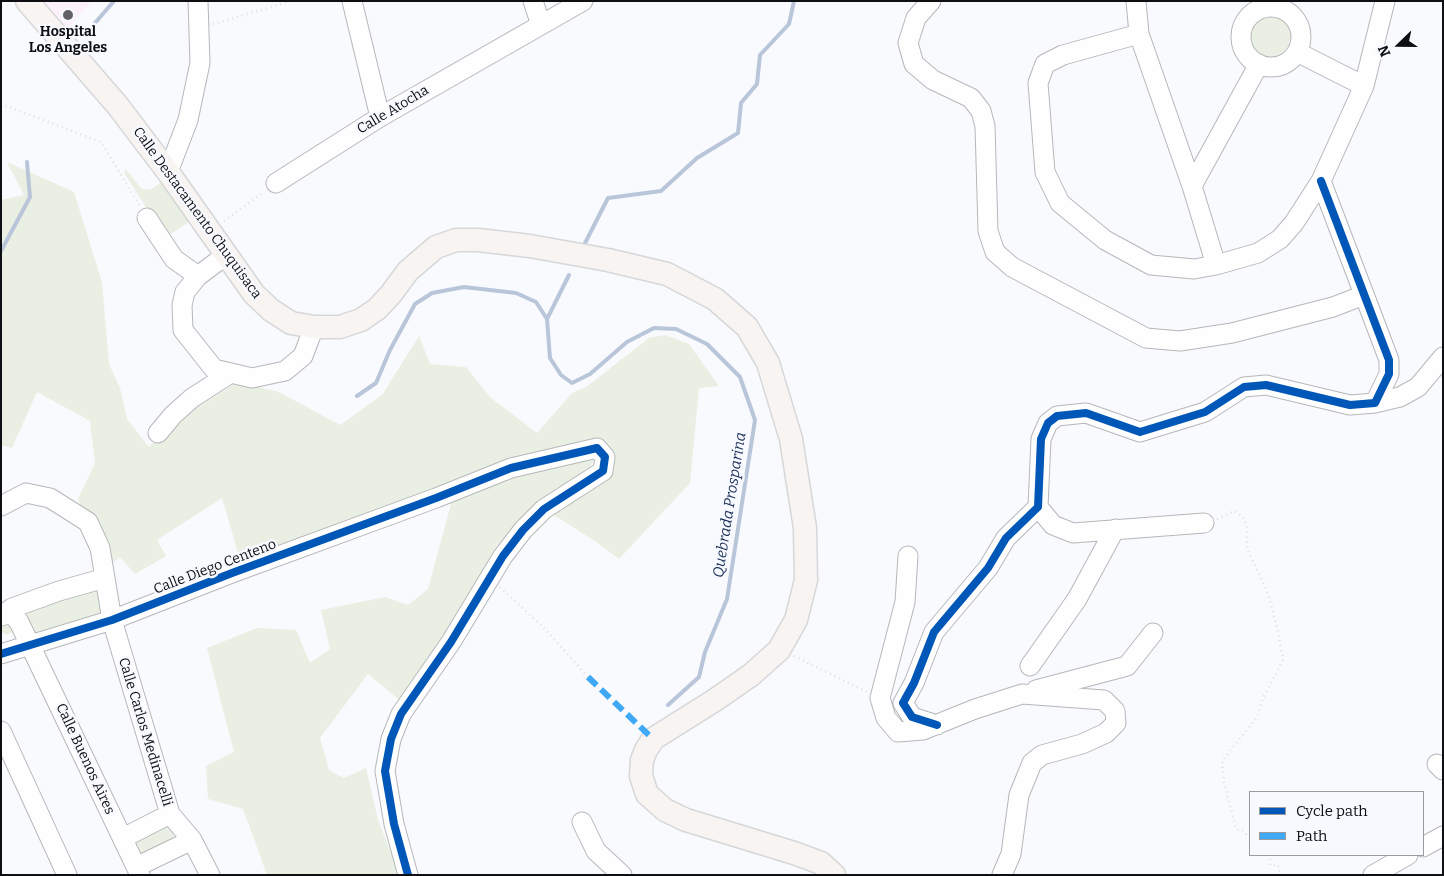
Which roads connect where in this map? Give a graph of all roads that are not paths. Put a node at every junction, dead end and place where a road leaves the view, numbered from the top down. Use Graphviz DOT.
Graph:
graph roads {
  1 [pos="27,1"];
  2 [pos="198,1"];
  3 [pos="352,1"];
  4 [pos="533,1"];
  5 [pos="583,1"];
  6 [pos="931,1"];
  7 [pos="1136,1"];
  8 [pos="1385,1"];
  9 [pos="1271,4"];
  10 [pos="541,25"];
  11 [pos="1139,34"];
  12 [pos="1297,52"];
  13 [pos="1259,64"];
  14 [pos="1364,86"];
  15 [pos="380,117"];
  16 [pos="168,172"];
  17 [pos="1321,181"];
  18 [pos="276,184"];
  19 [pos="1192,186"];
  20 [pos="147,218"];
  21 [pos="226,255"];
  22 [pos="1216,265"];
  23 [pos="198,276"];
  24 [pos="1364,295"];
  25 [pos="314,327"];
  26 [pos="1443,357"];
  27 [pos="231,373"];
  28 [pos="1376,403"];
  29 [pos="158,432"];
  30 [pos="1,506"];
  31 [pos="1038,507"];
  32 [pos="1204,523"];
  33 [pos="1115,530"];
  34 [pos="908,556"];
  35 [pos="105,578"];
  36 [pos="8,617"];
  37 [pos="112,620"];
  38 [pos="1153,633"];
  39 [pos="31,644"];
  40 [pos="4,645"];
  41 [pos="1030,666"];
  42 [pos="1022,694"];
  43 [pos="936,725"];
  44 [pos="1,731"];
  45 [pos="170,814"];
  46 [pos="582,822"];
  47 [pos="1443,836"];
  48 [pos="123,838"];
  49 [pos="192,840"];
  50 [pos="1424,846"];
  51 [pos="1406,856"];
  52 [pos="138,871"];
  53 [pos="67,875"];
  54 [pos="210,875"];
  55 [pos="408,875"];
  56 [pos="622,875"];
  57 [pos="834,875"];
  58 [pos="1002,875"];
  59 [pos="1373,875"];
  1 -- 16 [label="main road, Calle Destacamento Chuquisaca"];
  2 -- 16 [label="street"];
  3 -- 15 [label="street"];
  4 -- 10 [label="street"];
  5 -- 10 [label="street, Calle Atocha"];
  6 -- 24 [label="street"];
  7 -- 11 [label="street"];
  8 -- 14 [label="street"];
  9 -- 12 [label="street"];
  9 -- 13 [label="street"];
  10 -- 15 [label="street, Calle Atocha"];
  11 -- 19 [label="street"];
  11 -- 22 [label="street"];
  12 -- 13 [label="street"];
  12 -- 14 [label="street"];
  13 -- 19 [label="street"];
  14 -- 17 [label="street"];
  15 -- 18 [label="street, Calle Atocha"];
  16 -- 21 [label="main road, Calle Destacamento Chuquisaca"];
  17 -- 22 [label="street"];
  17 -- 24 [label="street"];
  19 -- 22 [label="street"];
  20 -- 23 [label="street"];
  21 -- 23 [label="street"];
  21 -- 25 [label="main road, Calle Destacamento Chuquisaca"];
  23 -- 27 [label="street"];
  24 -- 28 [label="street"];
  25 -- 27 [label="street"];
  25 -- 57 [label="main road, Calle Destacamento Chuquisaca"];
  26 -- 28 [label="street"];
  27 -- 29 [label="street"];
  28 -- 31 [label="street"];
  30 -- 35 [label="street, Calle Carlos Medinacelli"];
  31 -- 33 [label="street"];
  31 -- 43 [label="street"];
  32 -- 33 [label="street"];
  33 -- 41 [label="street"];
  34 -- 43 [label="street"];
  35 -- 36 [label="street"];
  35 -- 37 [label="street, Calle Carlos Medinacelli"];
  36 -- 39 [label="street, Calle Buenos Aires"];
  36 -- 40 [label="street"];
  37 -- 39 [label="street, Calle Diego Centeno"];
  37 -- 45 [label="street, Calle Carlos Medinacelli"];
  37 -- 55 [label="street, Calle Diego Centeno"];
  38 -- 42 [label="street"];
  39 -- 40 [label="street, Calle Diego Centeno"];
  39 -- 48 [label="street, Calle Buenos Aires"];
  42 -- 43 [label="street"];
  42 -- 58 [label="street"];
  44 -- 53 [label="street"];
  45 -- 48 [label="street"];
  45 -- 49 [label="street, Calle Carlos Medinacelli"];
  46 -- 56 [label="street"];
  47 -- 50 [label="street"];
  48 -- 52 [label="street, Calle Buenos Aires"];
  49 -- 52 [label="street"];
  49 -- 54 [label="street, Calle Carlos Medinacelli"];
  51 -- 59 [label="street"];
}
